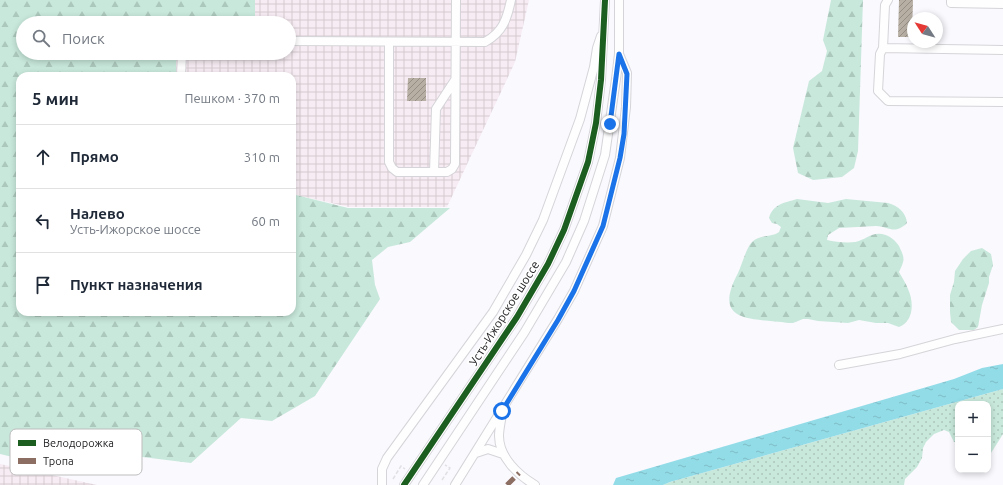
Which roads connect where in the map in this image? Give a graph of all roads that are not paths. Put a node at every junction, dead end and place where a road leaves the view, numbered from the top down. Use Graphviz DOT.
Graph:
graph roads {
  1 [pos="456,0"];
  2 [pos="511,0"];
  3 [pos="605,0"];
  4 [pos="619,0"];
  5 [pos="888,0"];
  6 [pos="951,0"];
  7 [pos="1003,4"];
  8 [pos="604,30"];
  9 [pos="296,41"];
  10 [pos="389,42"];
  11 [pos="455,42"];
  12 [pos="883,48"];
  13 [pos="1003,50"];
  14 [pos="619,54"];
  15 [pos="182,60"];
  16 [pos="181,72"];
  17 [pos="455,80"];
  18 [pos="1003,102"];
  19 [pos="434,172"];
  20 [pos="1003,329"];
  21 [pos="840,364"];
  22 [pos="502,411"];
  23 [pos="476,453"];
  24 [pos="503,454"];
  25 [pos="405,483"];
  26 [pos="424,483"];
  27 [pos="382,485"];
  28 [pos="455,485"];
  29 [pos="534,485"];
  1 -- 11 [label="street"];
  2 -- 11 [label="street"];
  3 -- 8 [label="street, Усть-Ижорское шоссе"];
  4 -- 14 [label="street"];
  5 -- 12 [label="street"];
  6 -- 7 [label="street"];
  8 -- 25 [label="street, Усть-Ижорское шоссе"];
  8 -- 27 [label="street"];
  9 -- 10 [label="street"];
  10 -- 11 [label="street"];
  10 -- 19 [label="street"];
  11 -- 17 [label="street"];
  12 -- 13 [label="street"];
  12 -- 18 [label="street"];
  14 -- 22 [label="street"];
  14 -- 26 [label="street"];
  15 -- 16 [label="street"];
  17 -- 19 [label="street"];
  17 -- 19 [label="street"];
  20 -- 21 [label="street"];
  22 -- 23 [label="street"];
  22 -- 24 [label="street"];
  23 -- 24 [label="street"];
  23 -- 28 [label="street"];
  24 -- 29 [label="street"];
}
